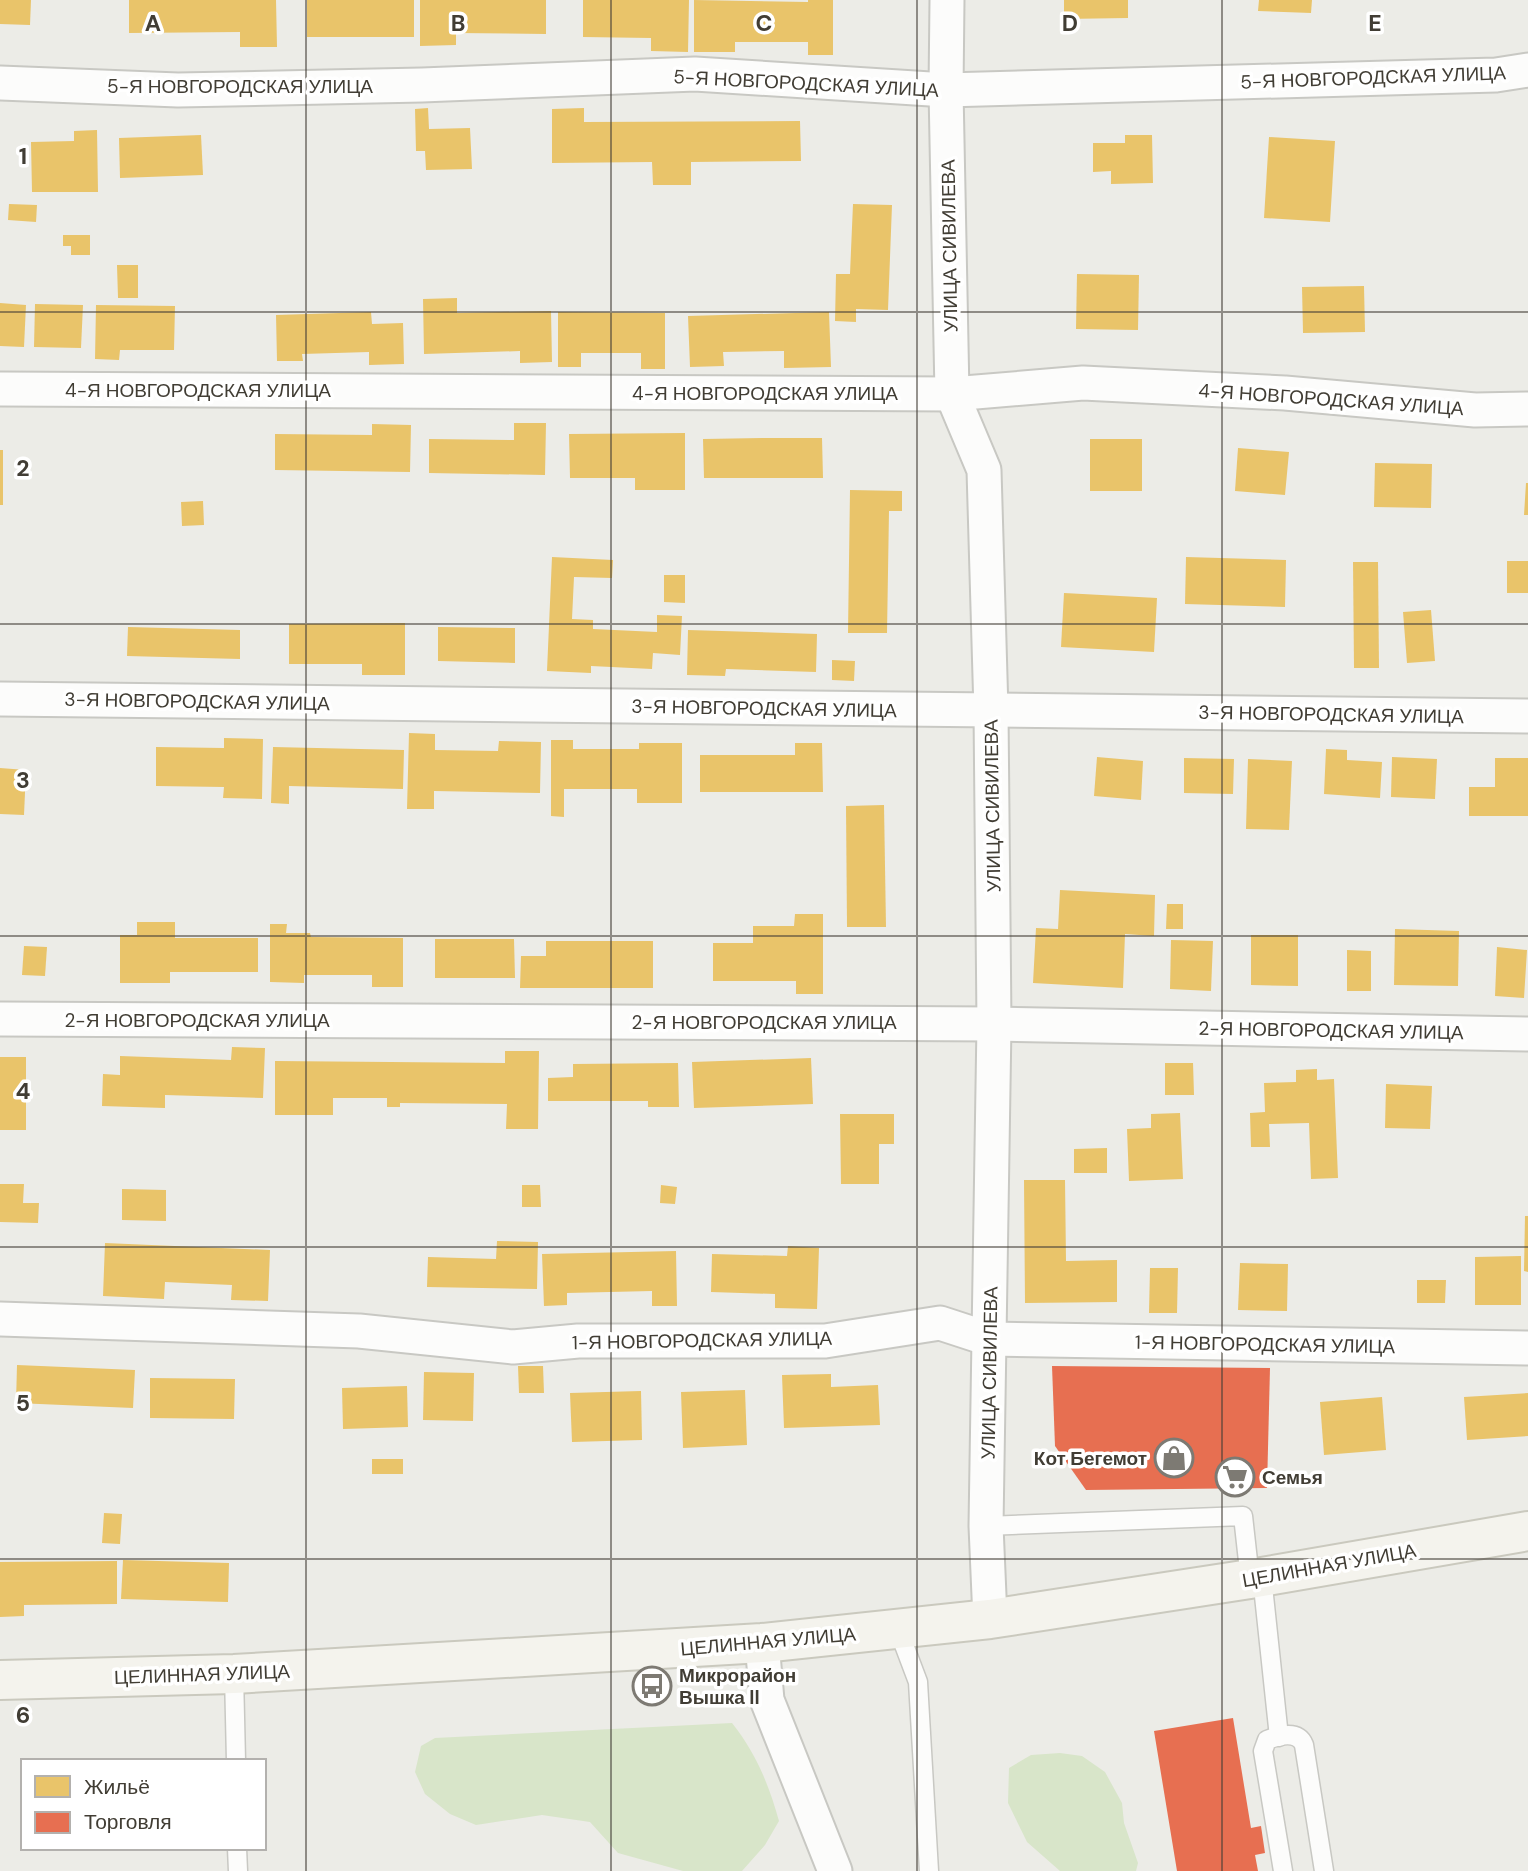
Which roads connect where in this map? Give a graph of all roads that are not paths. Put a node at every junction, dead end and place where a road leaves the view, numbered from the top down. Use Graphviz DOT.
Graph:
graph roads {
  1 [pos="947,0"];
  2 [pos="1528,70"];
  3 [pos="0,83"];
  4 [pos="946,90"];
  5 [pos="0,389"];
  6 [pos="952,394"];
  7 [pos="1528,409"];
  8 [pos="0,699"];
  9 [pos="991,711"];
  10 [pos="1528,716"];
  11 [pos="0,1019"];
  12 [pos="994,1024"];
  13 [pos="1528,1034"];
  14 [pos="0,1319"];
  15 [pos="989,1339"];
  16 [pos="1528,1348"];
  17 [pos="986,1526"];
  18 [pos="1528,1531"];
  19 [pos="1256,1578"];
  20 [pos="990,1619"];
  21 [pos="898,1629"];
  22 [pos="762,1643"];
  23 [pos="234,1674"];
  24 [pos="0,1680"];
  25 [pos="1279,1737"];
  26 [pos="236,1759"];
  27 [pos="237,1850"];
  28 [pos="238,1871"];
  29 [pos="835,1871"];
  30 [pos="929,1871"];
  31 [pos="1283,1871"];
  32 [pos="1324,1871"];
  1 -- 4 [label="street, УЛИЦА СИВИЛЕВА"];
  2 -- 4 [label="street, 5-Я НОВГОРОДСКАЯ УЛИЦА"];
  3 -- 4 [label="street, 5-Я НОВГОРОДСКАЯ УЛИЦА"];
  4 -- 6 [label="street, УЛИЦА СИВИЛЕВА"];
  5 -- 6 [label="street, 4-Я НОВГОРОДСКАЯ УЛИЦА"];
  6 -- 7 [label="street, 4-Я НОВГОРОДСКАЯ УЛИЦА"];
  6 -- 9 [label="street, УЛИЦА СИВИЛЕВА"];
  8 -- 9 [label="street, 3-Я НОВГОРОДСКАЯ УЛИЦА"];
  9 -- 10 [label="street, 3-Я НОВГОРОДСКАЯ УЛИЦА"];
  9 -- 12 [label="street, УЛИЦА СИВИЛЕВА"];
  11 -- 12 [label="street, 2-Я НОВГОРОДСКАЯ УЛИЦА"];
  12 -- 13 [label="street, 2-Я НОВГОРОДСКАЯ УЛИЦА"];
  12 -- 15 [label="street, УЛИЦА СИВИЛЕВА"];
  14 -- 15 [label="street, 1-Я НОВГОРОДСКАЯ УЛИЦА"];
  15 -- 16 [label="street, 1-Я НОВГОРОДСКАЯ УЛИЦА"];
  15 -- 17 [label="street, УЛИЦА СИВИЛЕВА"];
  17 -- 19 [label="lane"];
  17 -- 20 [label="street, УЛИЦА СИВИЛЕВА"];
  18 -- 19 [label="main road, ЦЕЛИННАЯ УЛИЦА"];
  19 -- 20 [label="main road, ЦЕЛИННАЯ УЛИЦА"];
  19 -- 25 [label="lane"];
  20 -- 21 [label="main road, ЦЕЛИННАЯ УЛИЦА"];
  21 -- 22 [label="main road, ЦЕЛИННАЯ УЛИЦА"];
  21 -- 30 [label="lane"];
  22 -- 23 [label="main road, ЦЕЛИННАЯ УЛИЦА"];
  22 -- 29 [label="street"];
  23 -- 24 [label="main road, ЦЕЛИННАЯ УЛИЦА"];
  23 -- 26 [label="lane"];
  25 -- 31 [label="lane"];
  25 -- 32 [label="lane"];
  27 -- 28 [label="lane"];
}
